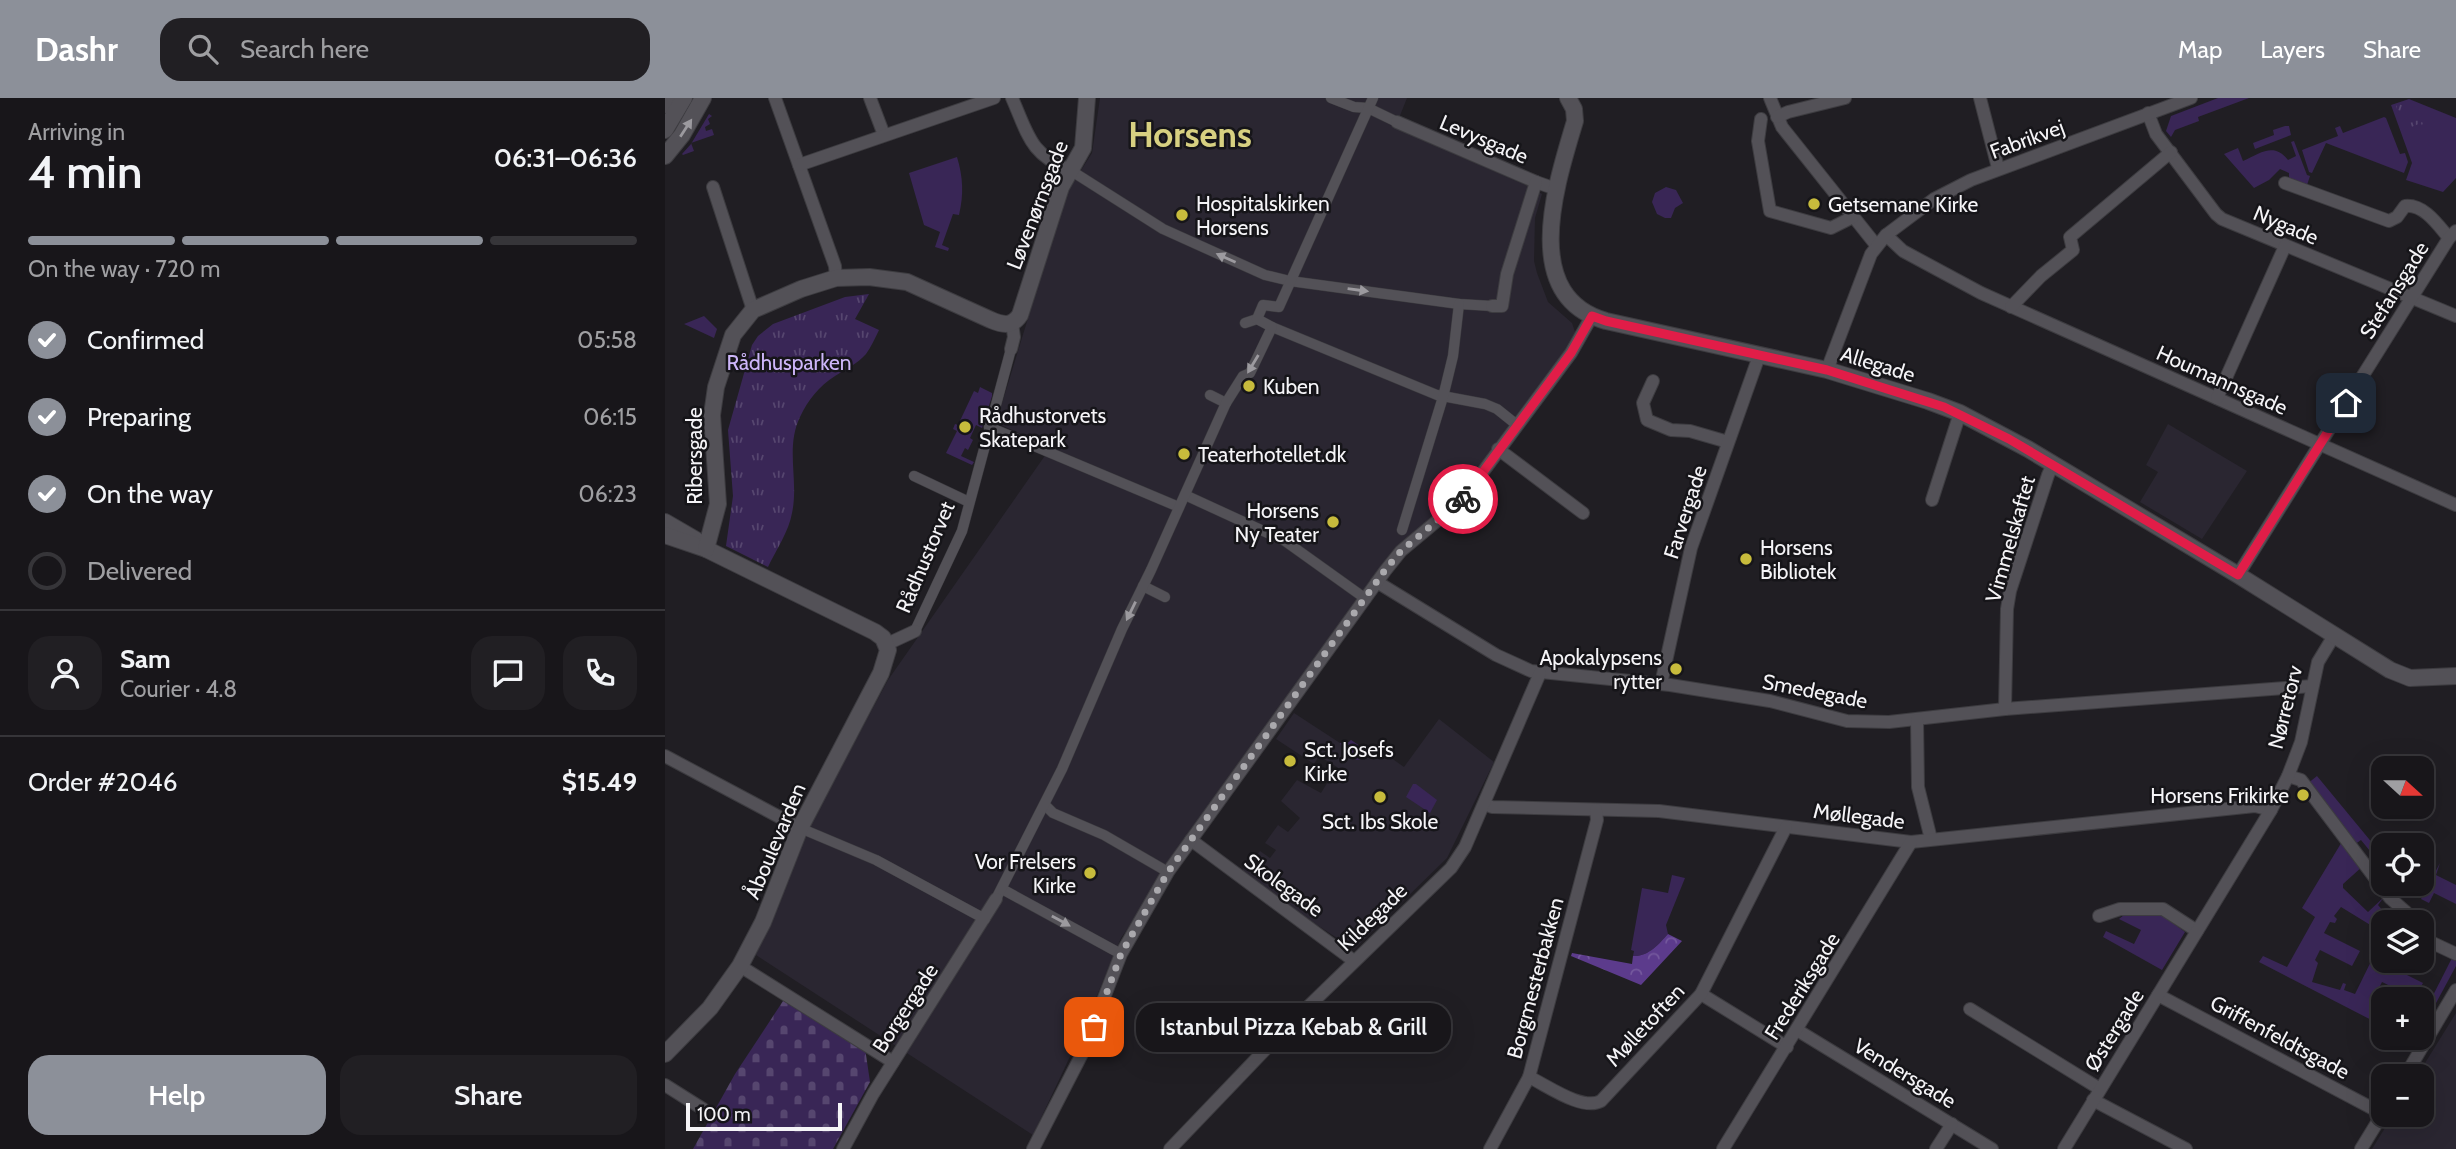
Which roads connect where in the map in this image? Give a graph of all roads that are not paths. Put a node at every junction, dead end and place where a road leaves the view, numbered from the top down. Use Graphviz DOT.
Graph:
graph roads {
  1 [pos="670,98"];
  2 [pos="684,98"];
  3 [pos="703,98"];
  4 [pos="775,98"];
  5 [pos="870,98"];
  6 [pos="994,98"];
  7 [pos="1012,98"];
  8 [pos="1087,98"];
  9 [pos="1331,98"];
  10 [pos="1568,98"];
  11 [pos="1770,98"];
  12 [pos="1845,98"];
  13 [pos="1980,98"];
  14 [pos="2191,98"];
  15 [pos="665,107"];
  16 [pos="1369,107"];
  17 [pos="2148,113"];
  18 [pos="1776,114"];
  19 [pos="1761,119"];
  20 [pos="1397,122"];
  21 [pos="665,130"];
  22 [pos="884,135"];
  23 [pos="2171,152"];
  24 [pos="665,156"];
  25 [pos="799,165"];
  26 [pos="1998,169"];
  27 [pos="1070,170"];
  28 [pos="1536,182"];
  29 [pos="2285,183"];
  30 [pos="713,187"];
  31 [pos="1556,189"];
  32 [pos="1853,217"];
  33 [pos="1886,235"];
  34 [pos="2452,235"];
  35 [pos="1876,245"];
  36 [pos="2285,246"];
  37 [pos="836,278"];
  38 [pos="1290,281"];
  39 [pos="2412,298"];
  40 [pos="1459,304"];
  41 [pos="1492,306"];
  42 [pos="2011,307"];
  43 [pos="753,310"];
  44 [pos="1592,316"];
  45 [pos="2456,316"];
  46 [pos="1257,319"];
  47 [pos="1012,323"];
  48 [pos="1245,323"];
  49 [pos="1272,327"];
  50 [pos="1011,349"];
  51 [pos="1759,356"];
  52 [pos="1827,370"];
  53 [pos="1653,381"];
  54 [pos="1210,395"];
  55 [pos="1443,397"];
  56 [pos="2217,398"];
  57 [pos="1226,403"];
  58 [pos="1960,413"];
  59 [pos="1517,425"];
  60 [pos="989,427"];
  61 [pos="1728,442"];
  62 [pos="2320,445"];
  63 [pos="1498,449"];
  64 [pos="2053,464"];
  65 [pos="914,476"];
  66 [pos="1185,495"];
  67 [pos="1932,500"];
  68 [pos="969,502"];
  69 [pos="2456,505"];
  70 [pos="1179,507"];
  71 [pos="1583,513"];
  72 [pos="665,522"];
  73 [pos="1402,530"];
  74 [pos="665,535"];
  75 [pos="706,549"];
  76 [pos="2238,575"];
  77 [pos="1377,582"];
  78 [pos="1143,586"];
  79 [pos="1165,597"];
  80 [pos="1366,599"];
  81 [pos="915,631"];
  82 [pos="2335,634"];
  83 [pos="881,638"];
  84 [pos="1540,673"];
  85 [pos="2456,676"];
  86 [pos="1661,684"];
  87 [pos="2312,685"];
  88 [pos="2005,709"];
  89 [pos="1917,720"];
  90 [pos="665,756"];
  91 [pos="2288,776"];
  92 [pos="1484,804"];
  93 [pos="1045,805"];
  94 [pos="1596,810"];
  95 [pos="2271,810"];
  96 [pos="1786,827"];
  97 [pos="800,828"];
  98 [pos="1931,839"];
  99 [pos="1191,841"];
  100 [pos="1911,842"];
  101 [pos="1168,872"];
  102 [pos="999,894"];
  103 [pos="2404,910"];
  104 [pos="2099,916"];
  105 [pos="985,919"];
  106 [pos="2197,931"];
  107 [pos="2434,944"];
  108 [pos="1121,954"];
  109 [pos="2456,954"];
  110 [pos="1354,961"];
  111 [pos="740,966"];
  112 [pos="2456,990"];
  113 [pos="1701,994"];
  114 [pos="2158,995"];
  115 [pos="1970,1009"];
  116 [pos="1797,1030"];
  117 [pos="1787,1047"];
  118 [pos="665,1054"];
  119 [pos="893,1062"];
  120 [pos="2412,1064"];
  121 [pos="1529,1077"];
  122 [pos="665,1085"];
  123 [pos="2097,1095"];
  124 [pos="2371,1107"];
  125 [pos="703,1110"];
  126 [pos="1952,1124"];
  127 [pos="2374,1127"];
  128 [pos="843,1149"];
  129 [pos="1034,1149"];
  130 [pos="1170,1149"];
  131 [pos="1490,1149"];
  132 [pos="1723,1149"];
  133 [pos="1936,1149"];
  134 [pos="1992,1149"];
  135 [pos="2064,1149"];
  136 [pos="2186,1149"];
  137 [pos="2361,1149"];
  1 -- 15 [label="street"];
  2 -- 21 [label="street"];
  24 -- 3 [label="street, one-way"];
  4 -- 25 [label="street"];
  5 -- 22 [label="street"];
  6 -- 22 [label="street"];
  7 -- 27 [label="street"];
  8 -- 27 [label="street, Løvenørnsgade"];
  9 -- 16 [label="street"];
  10 -- 31 [label="street, Allegade"];
  11 -- 18 [label="street"];
  12 -- 18 [label="street"];
  13 -- 26 [label="street"];
  14 -- 17 [label="street, Fabrikvej"];
  16 -- 20 [label="street"];
  16 -- 38 [label="street"];
  17 -- 23 [label="street, Nygade"];
  17 -- 26 [label="street, Fabrikvej"];
  18 -- 32 [label="street"];
  19 -- 32 [label="street"];
  20 -- 28 [label="street, Levysgade"];
  22 -- 25 [label="street"];
  23 -- 36 [label="street, Nygade"];
  23 -- 42 [label="street"];
  25 -- 37 [label="street"];
  26 -- 33 [label="street, Fabrikvej"];
  38 -- 27 [label="street, one-way"];
  27 -- 47 [label="street, Løvenørnsgade"];
  28 -- 31 [label="street, Levysgade"];
  28 -- 41 [label="street"];
  29 -- 34 [label="street, Stefansgade"];
  30 -- 43 [label="street"];
  31 -- 44 [label="street, Allegade"];
  32 -- 35 [label="street"];
  33 -- 35 [label="street, Fabrikvej"];
  33 -- 42 [label="street, Houmannsgade"];
  34 -- 39 [label="street, Stefansgade"];
  35 -- 52 [label="street"];
  36 -- 39 [label="street, Nygade"];
  36 -- 56 [label="street"];
  37 -- 43 [label="street, Ribersgade"];
  37 -- 47 [label="street, Ribersgade"];
  38 -- 40 [label="street, one-way"];
  38 -- 46 [label="street"];
  39 -- 45 [label="street, Nygade"];
  39 -- 62 [label="street, Stefansgade"];
  40 -- 41 [label="street"];
  40 -- 55 [label="street"];
  42 -- 56 [label="street, Houmannsgade"];
  43 -- 75 [label="street, Ribersgade"];
  44 -- 51 [label="street, Allegade"];
  44 -- 59 [label="street"];
  46 -- 48 [label="street"];
  46 -- 49 [label="street"];
  47 -- 50 [label="street, Rådhustorvet"];
  49 -- 55 [label="street"];
  49 -- 57 [label="street, one-way"];
  50 -- 60 [label="street, Rådhustorvet"];
  51 -- 52 [label="street, Allegade"];
  51 -- 61 [label="street, Farvergade"];
  52 -- 58 [label="street, Allegade"];
  53 -- 61 [label="street"];
  54 -- 57 [label="street"];
  55 -- 59 [label="street"];
  55 -- 73 [label="street"];
  56 -- 62 [label="street, Houmannsgade"];
  57 -- 66 [label="street"];
  58 -- 64 [label="street, Allegade"];
  58 -- 67 [label="street"];
  59 -- 63 [label="street"];
  60 -- 68 [label="street, Rådhustorvet"];
  60 -- 70 [label="street"];
  61 -- 86 [label="street, Farvergade"];
  62 -- 69 [label="street, Houmannsgade"];
  62 -- 76 [label="street, Stefansgade"];
  63 -- 71 [label="street"];
  63 -- 77 [label="street"];
  64 -- 76 [label="street, Allegade"];
  64 -- 88 [label="street, Vimmelskaftet"];
  65 -- 68 [label="street"];
  66 -- 70 [label="street"];
  66 -- 80 [label="street"];
  68 -- 81 [label="street, Rådhustorvet"];
  70 -- 78 [label="street"];
  72 -- 75 [label="street"];
  74 -- 75 [label="street"];
  75 -- 83 [label="street"];
  76 -- 82 [label="street, Allegade"];
  77 -- 80 [label="street"];
  77 -- 84 [label="street, Smedegade"];
  78 -- 79 [label="street"];
  78 -- 93 [label="street, one-way"];
  80 -- 99 [label="street"];
  81 -- 83 [label="street, Rådhustorvet"];
  82 -- 85 [label="street"];
  82 -- 87 [label="street, Nørretorv"];
  83 -- 97 [label="street, Åboulevarden"];
  84 -- 86 [label="street, Smedegade"];
  84 -- 92 [label="street, Kildegade"];
  86 -- 89 [label="street, Smedegade"];
  87 -- 88 [label="street, Smedegade"];
  87 -- 91 [label="street, Nørretorv"];
  88 -- 89 [label="street, Smedegade"];
  89 -- 98 [label="street"];
  90 -- 97 [label="street"];
  91 -- 95 [label="street, Nørretorv"];
  91 -- 103 [label="street, Nørretorv"];
  92 -- 94 [label="street, Møllegade"];
  92 -- 110 [label="street, Kildegade"];
  93 -- 101 [label="street"];
  93 -- 102 [label="street"];
  94 -- 96 [label="street, Møllegade"];
  94 -- 121 [label="street, Borgmesterbakken"];
  95 -- 98 [label="street, Møllegade"];
  95 -- 106 [label="street, Østergade"];
  96 -- 100 [label="street, Møllegade"];
  96 -- 113 [label="street, Mølletoften"];
  97 -- 105 [label="street"];
  97 -- 111 [label="street, Åboulevarden"];
  98 -- 100 [label="street, Møllegade"];
  99 -- 101 [label="street"];
  99 -- 110 [label="street, Skolegade"];
  100 -- 116 [label="street, Frederiksgade"];
  101 -- 108 [label="street"];
  102 -- 105 [label="street, Borgergade"];
  102 -- 108 [label="street, one-way"];
  104 -- 106 [label="street"];
  105 -- 119 [label="street, Borgergade"];
  106 -- 114 [label="street, Østergade"];
  107 -- 109 [label="street"];
  108 -- 129 [label="street"];
  110 -- 130 [label="street, Kildegade"];
  111 -- 118 [label="street, Åboulevarden"];
  111 -- 119 [label="street"];
  112 -- 120 [label="street"];
  113 -- 117 [label="street"];
  113 -- 121 [label="street, Mølletoften"];
  114 -- 123 [label="street, Østergade"];
  114 -- 124 [label="street, Griffenfeldtsgade"];
  115 -- 123 [label="street"];
  116 -- 117 [label="street, Frederiksgade"];
  116 -- 126 [label="street, Vendersgade"];
  117 -- 132 [label="street, Frederiksgade"];
  119 -- 128 [label="street, Borgergade"];
  121 -- 131 [label="street, Borgmesterbakken"];
  122 -- 125 [label="street"];
  123 -- 135 [label="street, Østergade"];
  123 -- 136 [label="street"];
  126 -- 133 [label="street"];
  126 -- 134 [label="street, Vendersgade"];
  127 -- 137 [label="street"];
}
